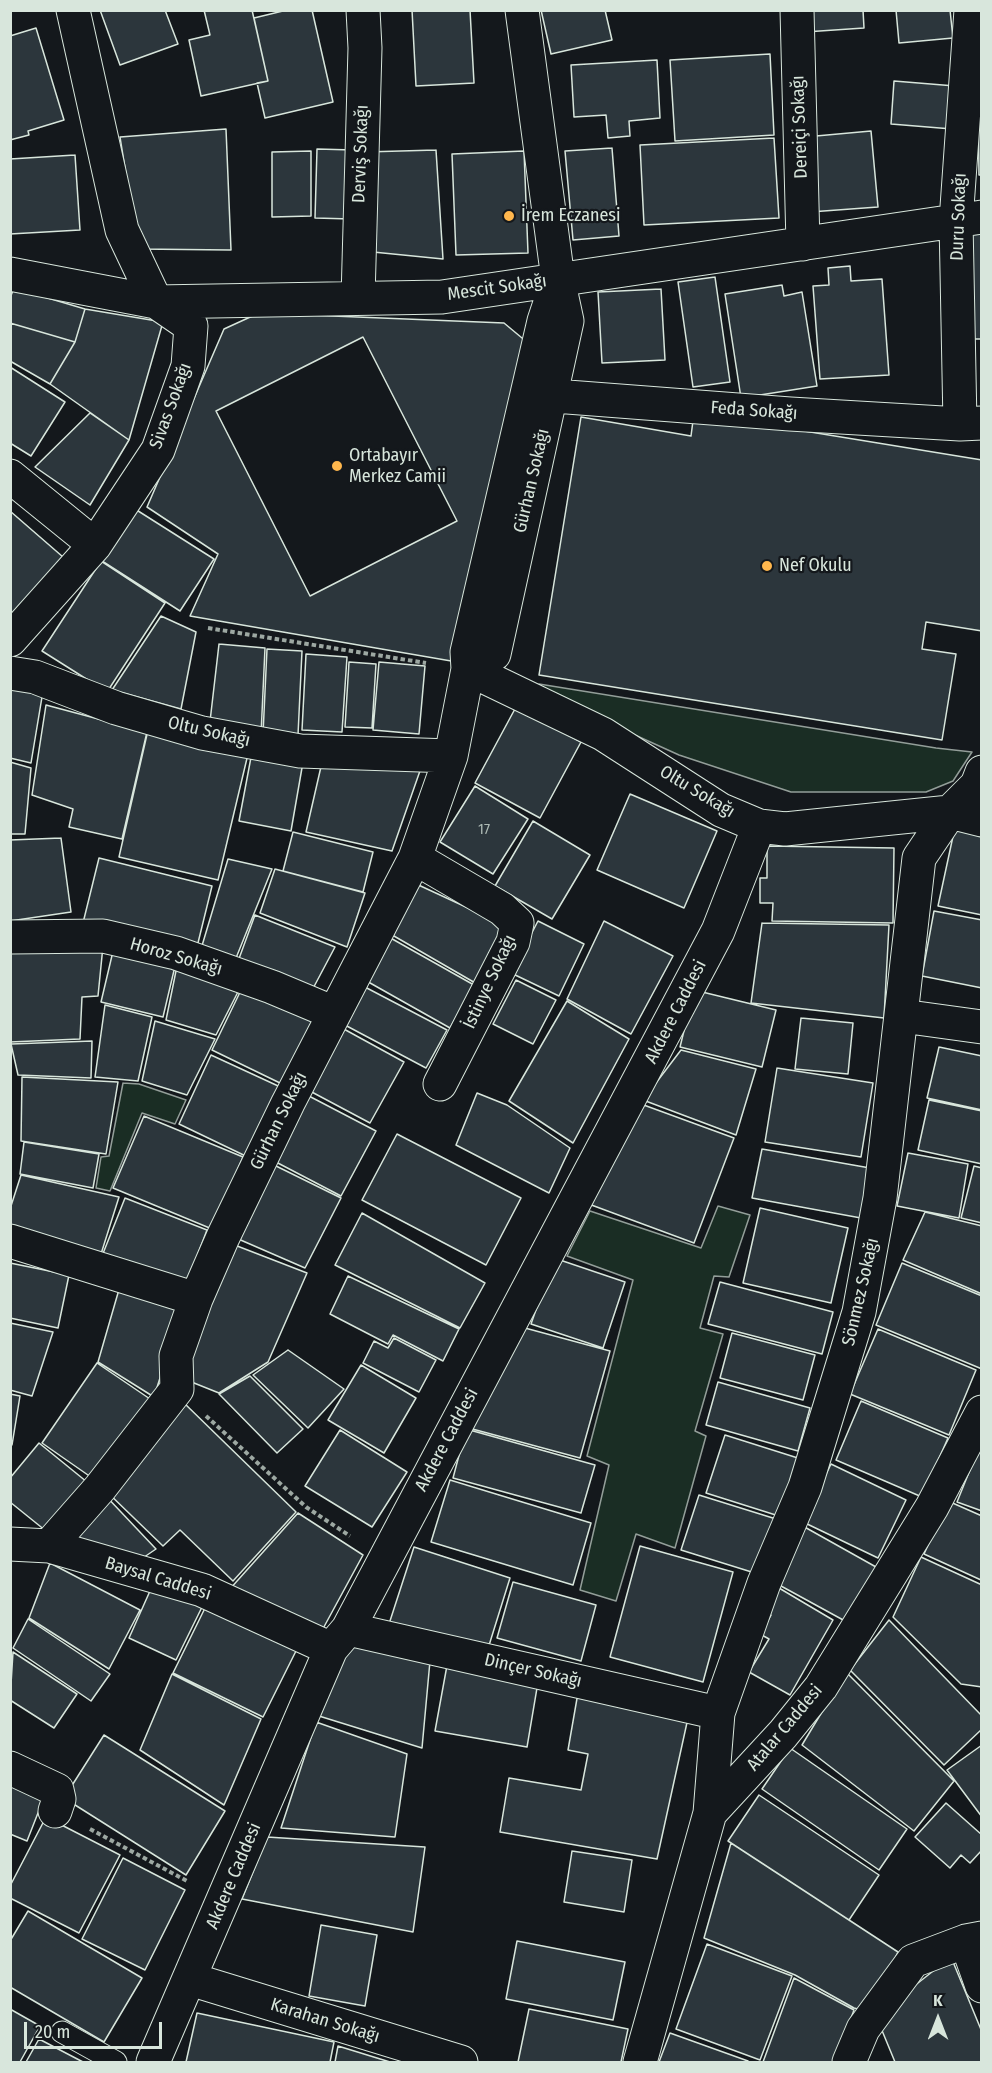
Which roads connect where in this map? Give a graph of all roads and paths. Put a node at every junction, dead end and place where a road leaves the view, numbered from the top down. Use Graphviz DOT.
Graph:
graph roads {
  1 [pos="73,10"];
  2 [pos="363,10"];
  3 [pos="522,10"];
  4 [pos="797,10"];
  5 [pos="971,10"];
  6 [pos="969,219"];
  7 [pos="804,244"];
  8 [pos="10,274"];
  9 [pos="558,279"];
  10 [pos="358,298"];
  11 [pos="156,302"];
  12 [pos="539,395"];
  13 [pos="971,423"];
  14 [pos="10,476"];
  15 [pos="95,545"];
  16 [pos="208,628"];
  17 [pos="10,640"];
  18 [pos="468,669"];
  19 [pos="10,673"];
  20 [pos="452,756"];
  21 [pos="981,772"];
  22 [pos="950,812"];
  23 [pos="981,820"];
  24 [pos="759,826"];
  25 [pos="415,858"];
  26 [pos="10,937"];
  27 [pos="334,1013"];
  28 [pos="902,1016"];
  29 [pos="981,1027"];
  30 [pos="440,1084"];
  31 [pos="10,1241"];
  32 [pos="196,1299"];
  33 [pos="177,1389"];
  34 [pos="981,1412"];
  35 [pos="10,1545"];
  36 [pos="49,1546"];
  37 [pos="384,1560"];
  38 [pos="339,1639"];
  39 [pos="718,1713"];
  40 [pos="10,1768"];
  41 [pos="55,1811"];
  42 [pos="710,1813"];
  43 [pos="225,1901"];
  44 [pos="974,1939"];
  45 [pos="190,1979"];
  46 [pos="981,1986"];
  47 [pos="62,2032"];
  48 [pos="116,2062"];
  49 [pos="153,2062"];
  50 [pos="461,2062"];
  51 [pos="640,2062"];
  52 [pos="849,2062"];
  1 -- 11 [label="street"];
  2 -- 10 [label="street, Derviş Sokağı"];
  3 -- 9 [label="street, Gürhan Sokağı"];
  4 -- 7 [label="street, Dereiçi Sokağı"];
  5 -- 6 [label="street, Duru Sokağı"];
  6 -- 7 [label="street, Mescit Sokağı"];
  6 -- 13 [label="street, Duru Sokağı"];
  7 -- 9 [label="street, Mescit Sokağı"];
  8 -- 11 [label="street, Mescit Sokağı"];
  9 -- 10 [label="street, Mescit Sokağı"];
  9 -- 12 [label="street, Gürhan Sokağı"];
  10 -- 11 [label="street, Mescit Sokağı"];
  11 -- 15 [label="street, Sivas Sokağı"];
  12 -- 13 [label="street, Feda Sokağı"];
  12 -- 18 [label="street, Gürhan Sokağı"];
  14 -- 15 [label="street"];
  15 -- 17 [label="street, Sivas Sokağı"];
  16 -- 18 [label="path"];
  18 -- 20 [label="street, Gürhan Sokağı"];
  18 -- 24 [label="street, Oltu Sokağı"];
  19 -- 20 [label="street, Oltu Sokağı"];
  20 -- 25 [label="street, Gürhan Sokağı"];
  21 -- 22 [label="street, Sönmez Sokağı"];
  22 -- 23 [label="street, Oltu Sokağı"];
  22 -- 24 [label="street, Oltu Sokağı"];
  22 -- 28 [label="street, Sönmez Sokağı"];
  24 -- 37 [label="street, Akdere Caddesi"];
  25 -- 27 [label="street, Gürhan Sokağı"];
  25 -- 30 [label="street, İstinye Sokağı"];
  26 -- 27 [label="street, Horoz Sokağı"];
  27 -- 32 [label="street, Gürhan Sokağı"];
  28 -- 29 [label="street"];
  28 -- 39 [label="street, Sönmez Sokağı"];
  31 -- 32 [label="street"];
  32 -- 33 [label="street, Gürhan Sokağı"];
  33 -- 36 [label="street"];
  33 -- 37 [label="path"];
  34 -- 42 [label="street, Atalar Caddesi"];
  35 -- 36 [label="street, Baysal Caddesi"];
  36 -- 38 [label="street, Baysal Caddesi"];
  37 -- 38 [label="street, Akdere Caddesi"];
  38 -- 39 [label="street, Dinçer Sokağı"];
  38 -- 43 [label="street, Akdere Caddesi"];
  39 -- 42 [label="street, Sönmez Sokağı"];
  40 -- 41 [label="street"];
  41 -- 43 [label="path"];
  42 -- 51 [label="street, Atalar Caddesi"];
  43 -- 45 [label="street, Akdere Caddesi"];
  44 -- 46 [label="street"];
  44 -- 52 [label="street"];
  45 -- 49 [label="street, Akdere Caddesi"];
  45 -- 50 [label="street, Karahan Sokağı"];
  47 -- 48 [label="lane"];
}
